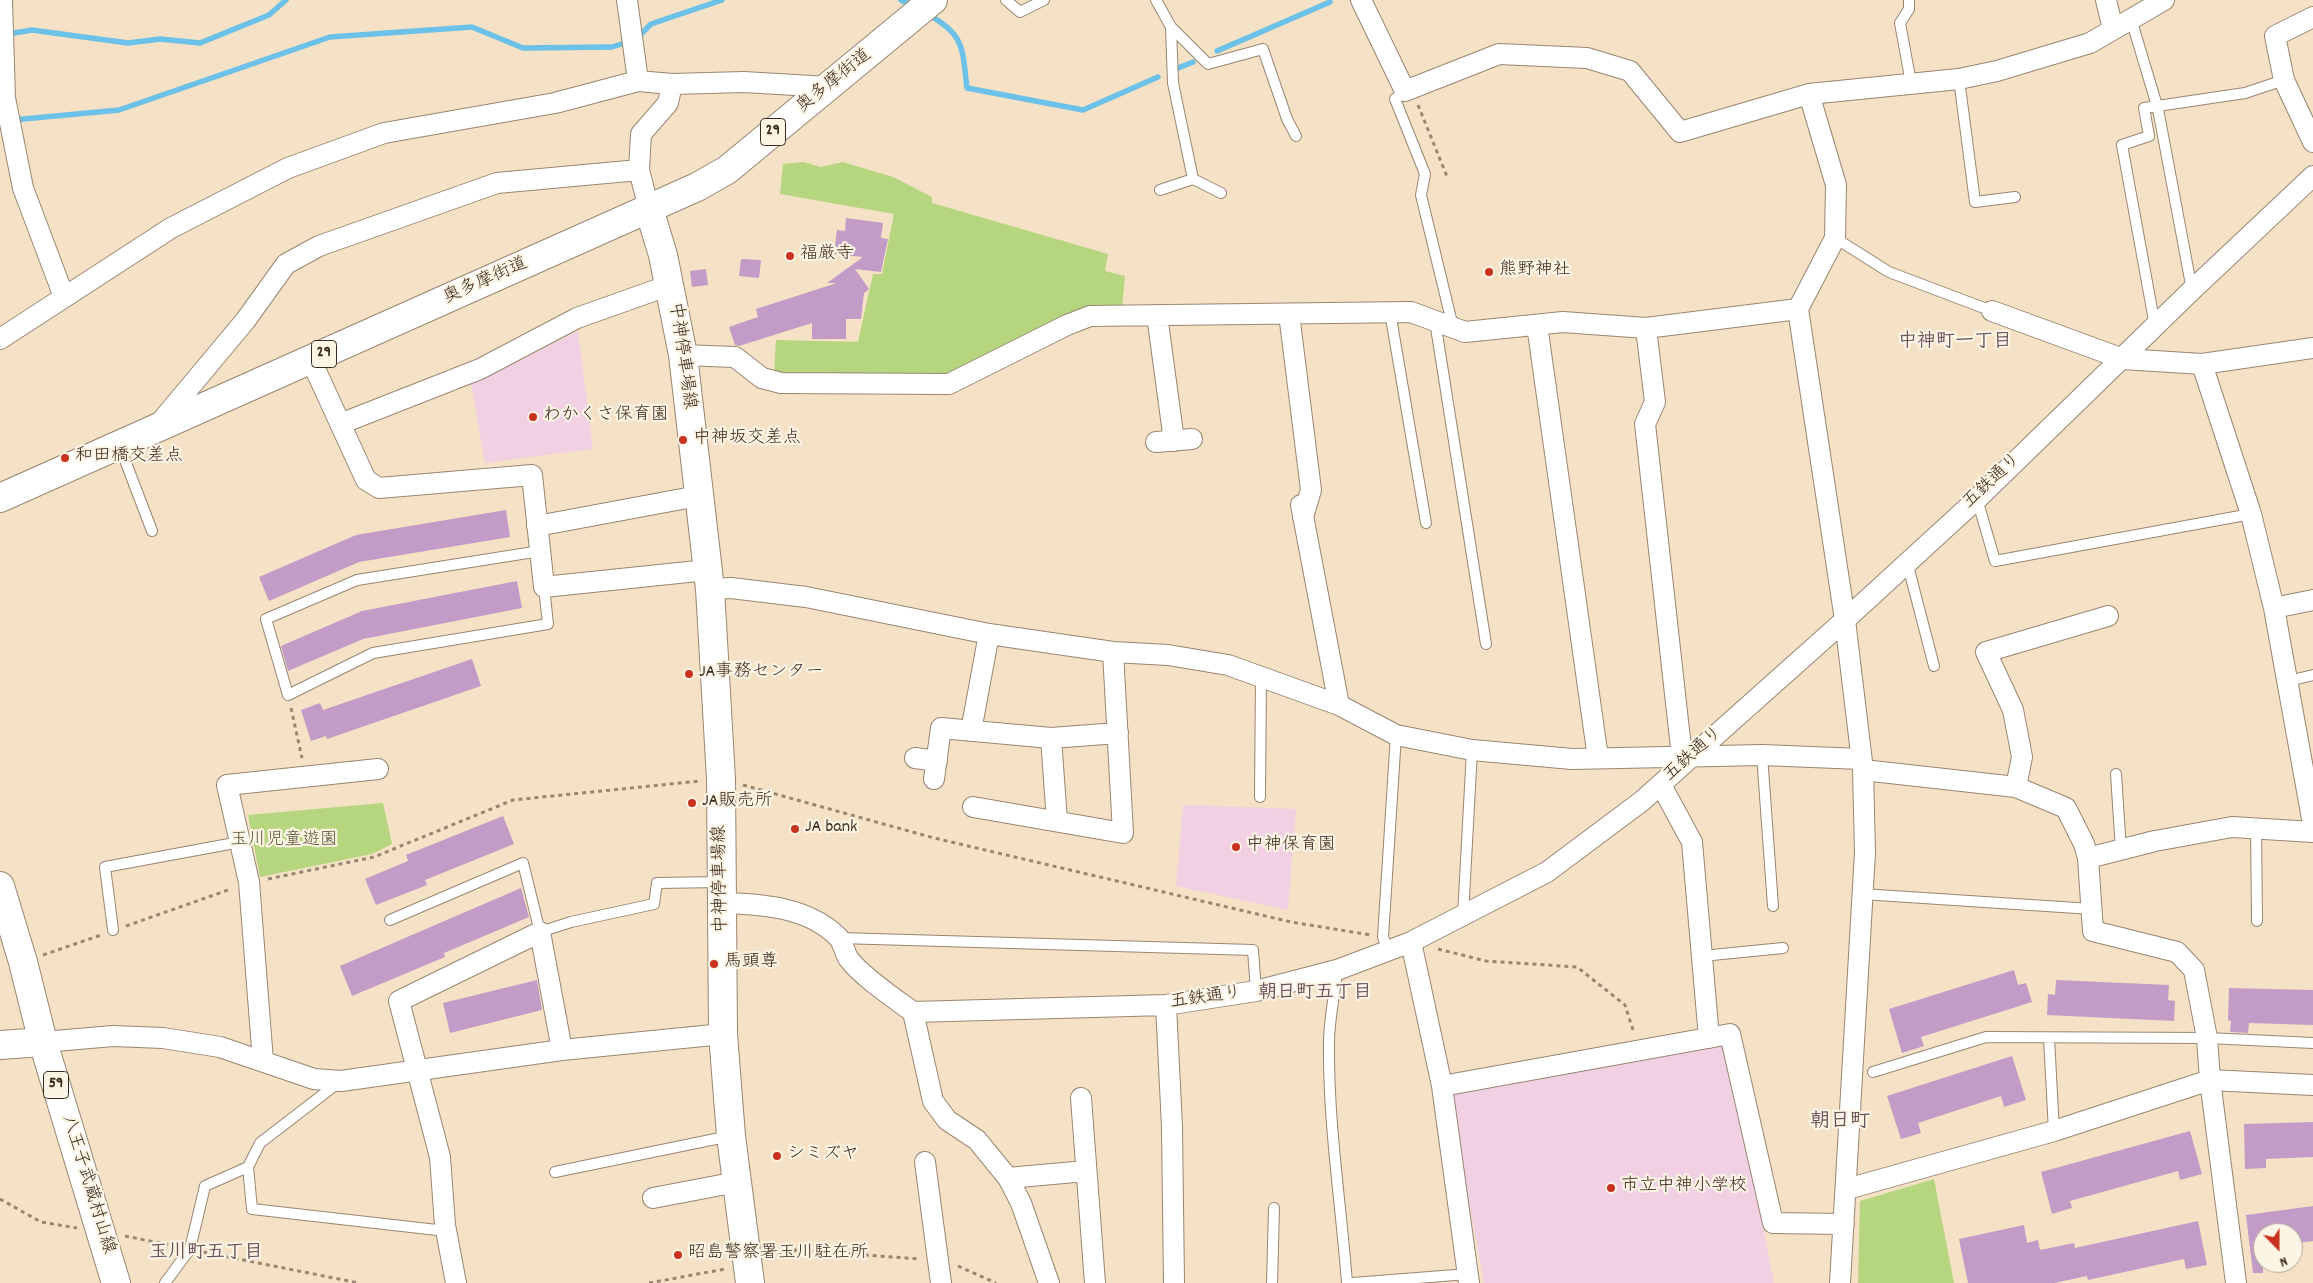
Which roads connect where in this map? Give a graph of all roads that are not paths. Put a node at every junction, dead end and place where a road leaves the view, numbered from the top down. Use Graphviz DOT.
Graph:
graph roads {
  1 [pos="627,0"];
  2 [pos="933,0"];
  3 [pos="1006,0"];
  4 [pos="1044,0"];
  5 [pos="1156,0"];
  6 [pos="1360,0"];
  7 [pos="1909,0"];
  8 [pos="2106,0"];
  9 [pos="2164,0"];
  10 [pos="2313,17"];
  11 [pos="2131,19"];
  12 [pos="2,20"];
  13 [pos="1171,27"];
  14 [pos="2113,29"];
  15 [pos="1959,79"];
  16 [pos="2284,80"];
  17 [pos="638,81"];
  18 [pos="1911,83"];
  19 [pos="672,84"];
  20 [pos="828,87"];
  21 [pos="1408,90"];
  22 [pos="1809,94"];
  23 [pos="2156,106"];
  24 [pos="1296,136"];
  25 [pos="2313,142"];
  26 [pos="639,170"];
  27 [pos="2313,176"];
  28 [pos="1193,179"];
  29 [pos="1160,190"];
  30 [pos="1221,193"];
  31 [pos="2015,198"];
  32 [pos="649,209"];
  33 [pos="1835,238"];
  34 [pos="670,285"];
  35 [pos="2192,290"];
  36 [pos="64,297"];
  37 [pos="1798,309"];
  38 [pos="1992,311"];
  39 [pos="1390,312"];
  40 [pos="1289,314"];
  41 [pos="1157,315"];
  42 [pos="1444,325"];
  43 [pos="1537,325"];
  44 [pos="2155,326"];
  45 [pos="1646,328"];
  46 [pos="0,339"];
  47 [pos="2313,348"];
  48 [pos="683,355"];
  49 [pos="2123,359"];
  50 [pos="310,360"];
  51 [pos="2202,364"];
  52 [pos="340,424"];
  53 [pos="154,431"];
  54 [pos="1174,441"];
  55 [pos="119,446"];
  56 [pos="698,496"];
  57 [pos="0,498"];
  58 [pos="1977,499"];
  59 [pos="2251,514"];
  60 [pos="1426,523"];
  61 [pos="537,526"];
  62 [pos="152,531"];
  63 [pos="540,551"];
  64 [pos="1906,561"];
  65 [pos="708,580"];
  66 [pos="544,586"];
  67 [pos="2313,600"];
  68 [pos="2274,608"];
  69 [pos="2108,616"];
  70 [pos="1845,620"];
  71 [pos="989,634"];
  72 [pos="1486,644"];
  73 [pos="1113,652"];
  74 [pos="1934,666"];
  75 [pos="2313,675"];
  76 [pos="1262,676"];
  77 [pos="2288,681"];
  78 [pos="1338,705"];
  79 [pos="971,731"];
  80 [pos="1118,733"];
  81 [pos="1396,735"];
  82 [pos="1051,738"];
  83 [pos="1472,750"];
  84 [pos="1762,755"];
  85 [pos="1687,757"];
  86 [pos="915,758"];
  87 [pos="1598,758"];
  88 [pos="1862,764"];
  89 [pos="378,769"];
  90 [pos="2116,774"];
  91 [pos="1661,785"];
  92 [pos="2016,787"];
  93 [pos="1260,797"];
  94 [pos="972,807"];
  95 [pos="1057,821"];
  96 [pos="2313,824"];
  97 [pos="2256,828"];
  98 [pos="2313,832"];
  99 [pos="240,842"];
  100 [pos="2121,850"];
  101 [pos="2088,858"];
  102 [pos="0,886"];
  103 [pos="722,893"];
  104 [pos="1862,894"];
  105 [pos="1772,906"];
  106 [pos="2092,910"];
  107 [pos="1463,917"];
  108 [pos="390,920"];
  109 [pos="2256,921"];
  110 [pos="113,930"];
  111 [pos="540,932"];
  112 [pos="839,938"];
  113 [pos="1411,942"];
  114 [pos="1783,948"];
  115 [pos="1388,951"];
  116 [pos="1702,956"];
  117 [pos="1337,970"];
  118 [pos="1256,991"];
  119 [pos="1166,1005"];
  120 [pos="913,1012"];
  121 [pos="723,1034"];
  122 [pos="1709,1038"];
  123 [pos="2050,1038"];
  124 [pos="2207,1038"];
  125 [pos="43,1042"];
  126 [pos="2313,1043"];
  127 [pos="0,1045"];
  128 [pos="562,1050"];
  129 [pos="263,1061"];
  130 [pos="418,1070"];
  131 [pos="1873,1072"];
  132 [pos="2210,1080"];
  133 [pos="341,1081"];
  134 [pos="2313,1084"];
  135 [pos="1442,1086"];
  136 [pos="1081,1098"];
  137 [pos="2054,1131"];
  138 [pos="732,1136"];
  139 [pos="925,1162"];
  140 [pos="248,1167"];
  141 [pos="1086,1171"];
  142 [pos="555,1172"];
  143 [pos="1008,1178"];
  144 [pos="737,1182"];
  145 [pos="1847,1189"];
  146 [pos="653,1198"];
  147 [pos="1274,1208"];
  148 [pos="1844,1224"];
  149 [pos="446,1230"];
  150 [pos="749,1274"];
  151 [pos="1469,1279"];
  152 [pos="116,1283"];
  153 [pos="165,1283"];
  154 [pos="456,1283"];
  155 [pos="941,1283"];
  156 [pos="1049,1283"];
  157 [pos="1094,1283"];
  158 [pos="1174,1283"];
  159 [pos="1272,1283"];
  160 [pos="1347,1283"];
  161 [pos="1353,1283"];
  162 [pos="1840,1283"];
  163 [pos="2236,1283"];
  1 -- 17 [label="street"];
  2 -- 20 [label="main road, 奥多摩街道 / 29"];
  3 -- 4 [label="lane"];
  5 -- 13 [label="lane"];
  6 -- 21 [label="street"];
  7 -- 18 [label="lane"];
  8 -- 14 [label="street"];
  9 -- 11 [label="street"];
  10 -- 16 [label="street"];
  11 -- 14 [label="street"];
  11 -- 23 [label="lane"];
  12 -- 36 [label="street"];
  13 -- 24 [label="lane"];
  13 -- 28 [label="lane"];
  14 -- 15 [label="street"];
  15 -- 18 [label="street"];
  15 -- 31 [label="lane"];
  16 -- 23 [label="lane"];
  16 -- 25 [label="street"];
  17 -- 19 [label="street"];
  17 -- 36 [label="street"];
  18 -- 22 [label="street"];
  19 -- 20 [label="street"];
  19 -- 26 [label="street"];
  20 -- 32 [label="main road, 奥多摩街道 / 29"];
  21 -- 22 [label="street"];
  21 -- 42 [label="lane"];
  22 -- 33 [label="street"];
  23 -- 35 [label="lane"];
  23 -- 44 [label="lane"];
  26 -- 32 [label="street"];
  26 -- 53 [label="street"];
  27 -- 35 [label="street, 五鉄通り"];
  28 -- 29 [label="lane"];
  28 -- 30 [label="lane"];
  32 -- 34 [label="main road, 中神停車場線"];
  32 -- 50 [label="main road, 奥多摩街道 / 29"];
  33 -- 37 [label="street"];
  33 -- 38 [label="lane"];
  34 -- 48 [label="main road, 中神停車場線"];
  34 -- 52 [label="street"];
  35 -- 44 [label="street, 五鉄通り"];
  36 -- 46 [label="street"];
  37 -- 45 [label="street"];
  37 -- 70 [label="street"];
  38 -- 49 [label="street"];
  39 -- 40 [label="street"];
  39 -- 42 [label="street"];
  39 -- 60 [label="lane"];
  40 -- 41 [label="street"];
  40 -- 78 [label="street"];
  41 -- 48 [label="street"];
  41 -- 54 [label="street"];
  42 -- 43 [label="street"];
  42 -- 72 [label="lane"];
  43 -- 45 [label="street"];
  43 -- 87 [label="street"];
  44 -- 49 [label="street, 五鉄通り"];
  45 -- 85 [label="street"];
  47 -- 51 [label="street"];
  48 -- 56 [label="main road, 中神停車場線"];
  49 -- 51 [label="street"];
  49 -- 58 [label="street, 五鉄通り"];
  50 -- 52 [label="street"];
  50 -- 53 [label="main road, 奥多摩街道 / 29"];
  51 -- 59 [label="street"];
  52 -- 61 [label="street"];
  53 -- 55 [label="main road, 奥多摩街道 / 29"];
  55 -- 57 [label="main road, 奥多摩街道 / 29"];
  55 -- 62 [label="lane"];
  56 -- 61 [label="street"];
  56 -- 65 [label="main road, 中神停車場線"];
  58 -- 59 [label="lane"];
  58 -- 64 [label="street, 五鉄通り"];
  59 -- 68 [label="street"];
  61 -- 63 [label="street"];
  63 -- 66 [label="street"];
  63 -- 66 [label="lane"];
  64 -- 70 [label="street, 五鉄通り"];
  64 -- 74 [label="lane"];
  65 -- 66 [label="street"];
  65 -- 71 [label="street"];
  65 -- 103 [label="main road, 中神停車場線"];
  67 -- 68 [label="street"];
  68 -- 77 [label="street"];
  69 -- 92 [label="street"];
  70 -- 85 [label="street, 五鉄通り"];
  70 -- 88 [label="street"];
  71 -- 73 [label="street"];
  71 -- 79 [label="street"];
  73 -- 76 [label="street"];
  73 -- 80 [label="street"];
  75 -- 77 [label="lane"];
  76 -- 78 [label="street"];
  76 -- 93 [label="lane"];
  77 -- 96 [label="street"];
  78 -- 81 [label="street"];
  79 -- 82 [label="street"];
  79 -- 86 [label="street"];
  80 -- 82 [label="street"];
  80 -- 95 [label="street"];
  81 -- 83 [label="street"];
  81 -- 115 [label="lane"];
  82 -- 95 [label="street"];
  83 -- 87 [label="street"];
  83 -- 107 [label="lane"];
  84 -- 85 [label="street"];
  84 -- 88 [label="street"];
  84 -- 105 [label="lane"];
  85 -- 87 [label="street"];
  85 -- 91 [label="street, 五鉄通り"];
  88 -- 92 [label="street"];
  88 -- 104 [label="street"];
  89 -- 99 [label="street"];
  90 -- 100 [label="lane"];
  91 -- 107 [label="street, 五鉄通り"];
  91 -- 116 [label="street"];
  92 -- 101 [label="street"];
  94 -- 95 [label="street"];
  97 -- 98 [label="street"];
  97 -- 100 [label="street"];
  97 -- 109 [label="lane"];
  99 -- 110 [label="lane"];
  99 -- 129 [label="street"];
  100 -- 101 [label="street"];
  101 -- 106 [label="street"];
  102 -- 125 [label="main road, 八王子武蔵村山線 / 59"];
  103 -- 111 [label="lane"];
  103 -- 112 [label="street"];
  103 -- 121 [label="main road, 中神停車場線"];
  104 -- 106 [label="lane"];
  104 -- 145 [label="street"];
  106 -- 124 [label="street"];
  107 -- 113 [label="street, 五鉄通り"];
  108 -- 111 [label="lane"];
  111 -- 128 [label="street"];
  111 -- 130 [label="street"];
  112 -- 118 [label="lane"];
  112 -- 120 [label="street"];
  113 -- 115 [label="street, 五鉄通り"];
  113 -- 135 [label="street"];
  114 -- 116 [label="lane"];
  115 -- 117 [label="street, 五鉄通り"];
  116 -- 122 [label="street"];
  117 -- 118 [label="street, 五鉄通り"];
  117 -- 160 [label="lane"];
  118 -- 119 [label="street, 五鉄通り"];
  119 -- 120 [label="street, 五鉄通り"];
  119 -- 158 [label="street"];
  120 -- 143 [label="street"];
  121 -- 128 [label="street"];
  121 -- 138 [label="main road, 中神停車場線"];
  122 -- 135 [label="street"];
  122 -- 148 [label="street"];
  123 -- 124 [label="lane"];
  123 -- 131 [label="lane"];
  123 -- 137 [label="lane"];
  124 -- 126 [label="lane"];
  124 -- 132 [label="street"];
  125 -- 127 [label="main road"];
  125 -- 129 [label="street"];
  125 -- 152 [label="main road, 八王子武蔵村山線 / 59"];
  128 -- 130 [label="street"];
  129 -- 133 [label="street"];
  130 -- 133 [label="street"];
  130 -- 149 [label="street"];
  132 -- 134 [label="street"];
  132 -- 137 [label="street"];
  132 -- 163 [label="street"];
  133 -- 140 [label="lane"];
  135 -- 151 [label="street"];
  136 -- 141 [label="street"];
  137 -- 145 [label="street"];
  138 -- 142 [label="lane"];
  138 -- 144 [label="main road, 中神停車場線"];
  139 -- 155 [label="street"];
  140 -- 149 [label="lane"];
  140 -- 153 [label="lane"];
  141 -- 143 [label="street"];
  141 -- 157 [label="street"];
  143 -- 156 [label="street"];
  144 -- 146 [label="street"];
  144 -- 150 [label="main road, 中神停車場線"];
  145 -- 148 [label="street"];
  147 -- 159 [label="lane"];
  148 -- 162 [label="street"];
  149 -- 154 [label="street"];
  151 -- 161 [label="lane"];
}
